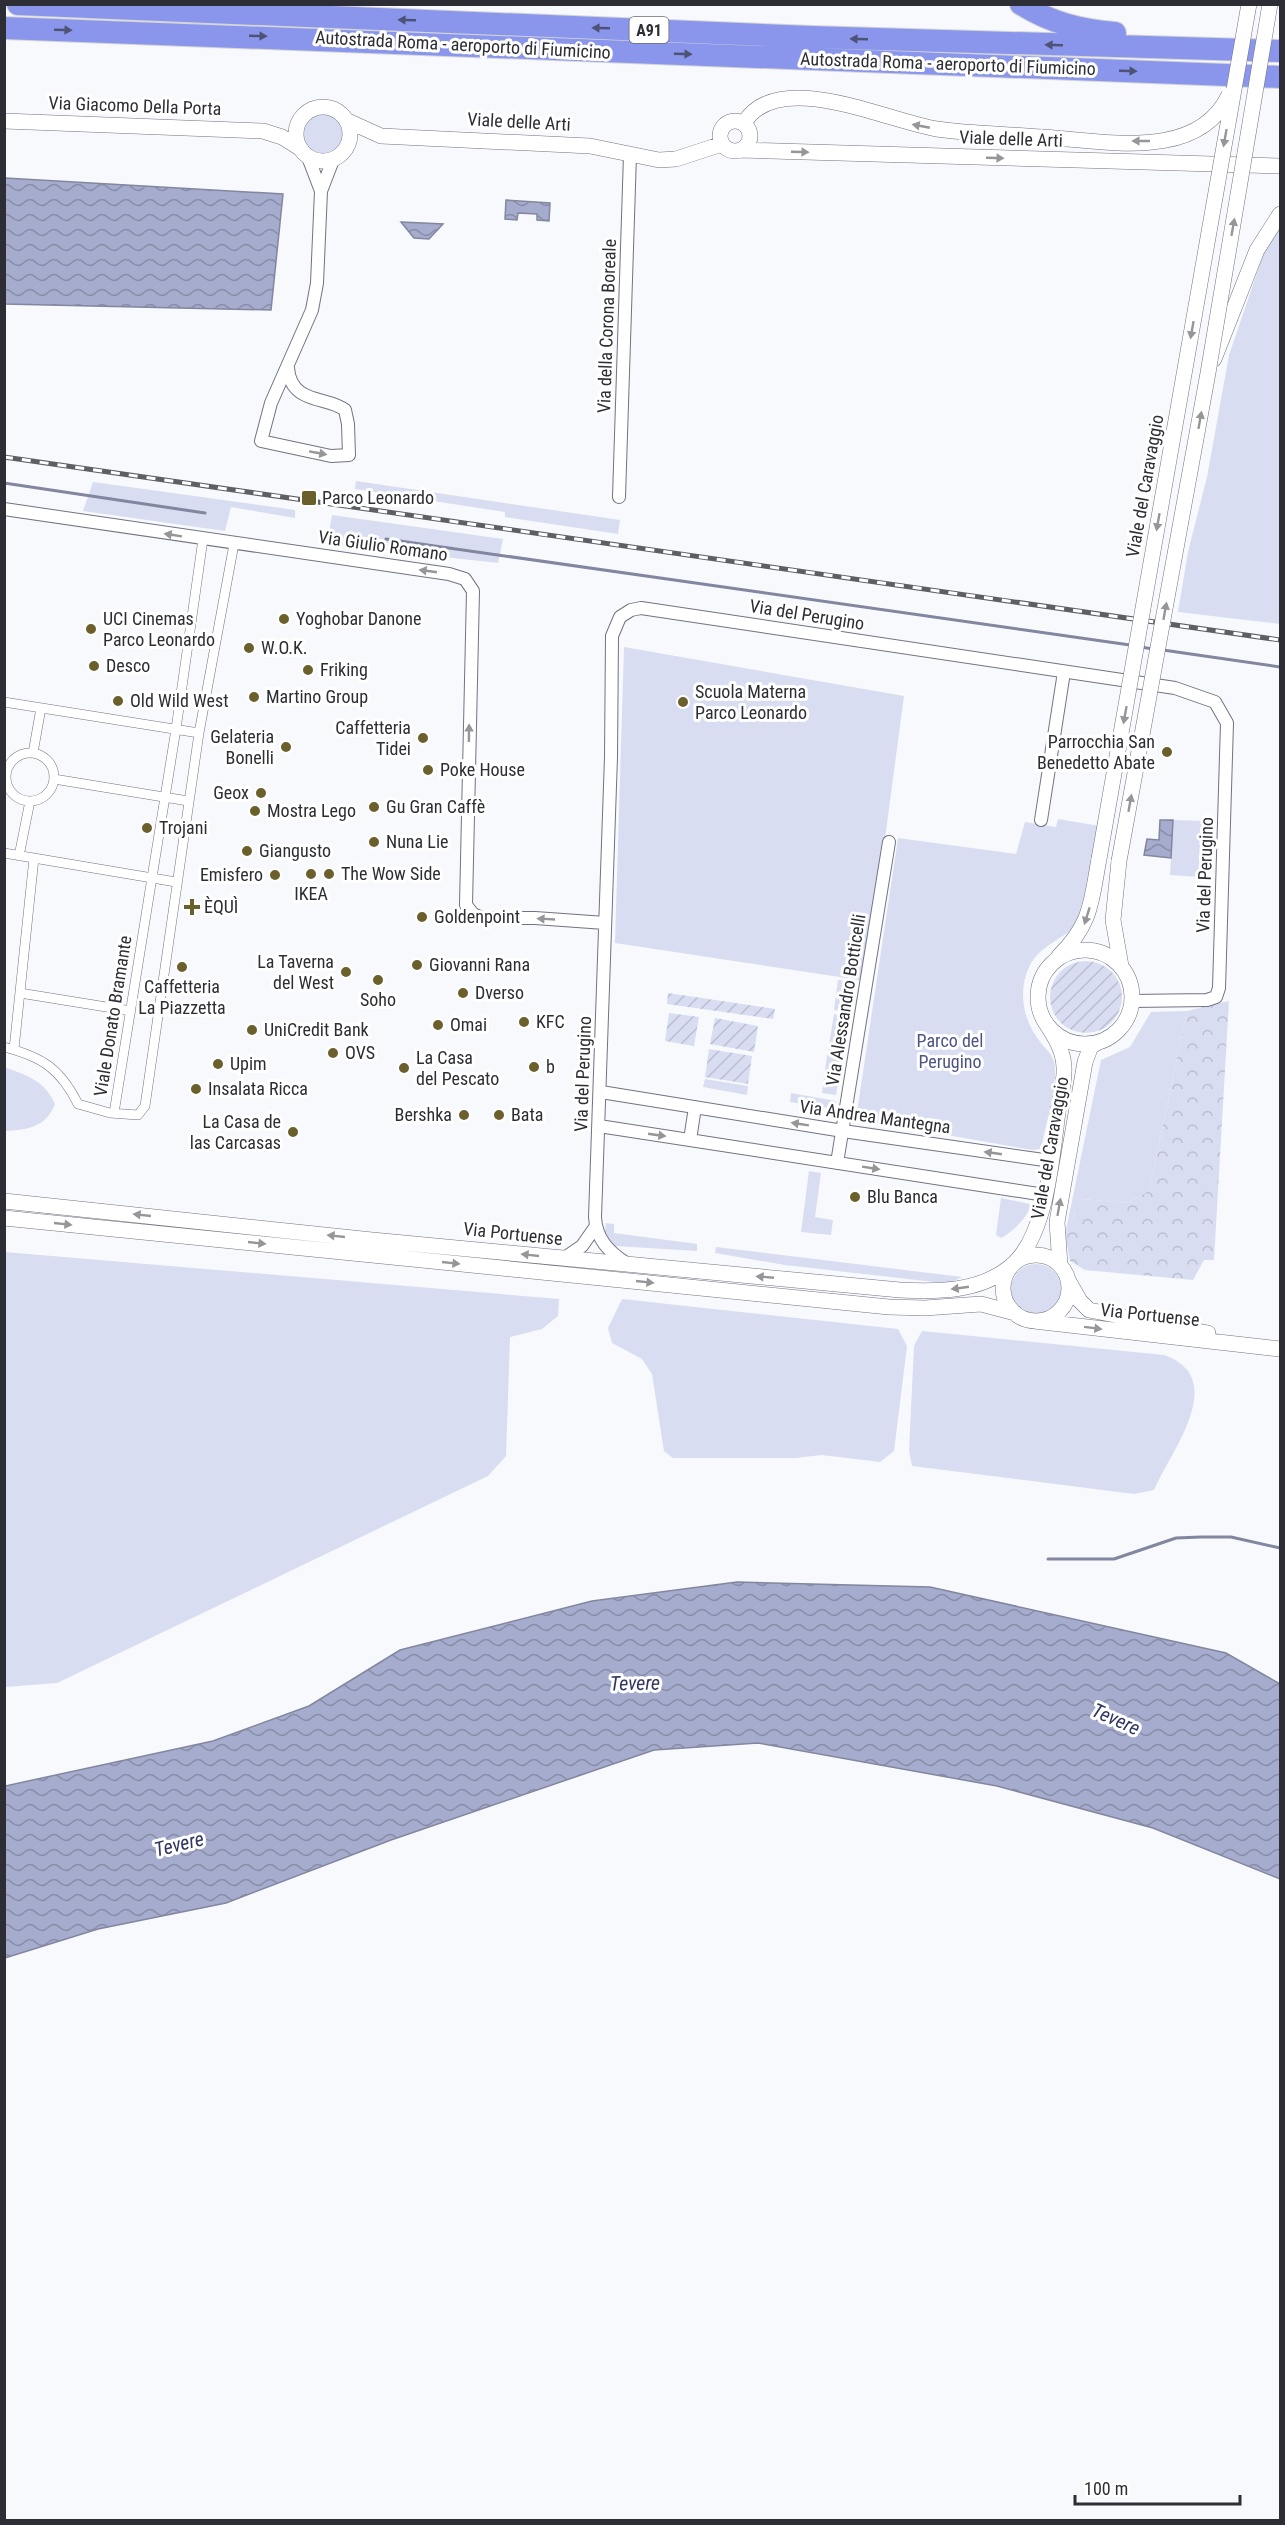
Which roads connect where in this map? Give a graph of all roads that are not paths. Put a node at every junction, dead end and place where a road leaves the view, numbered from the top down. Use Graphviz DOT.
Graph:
graph roads {
  1 [pos="18,4"];
  2 [pos="1021,4"];
  3 [pos="1249,4"];
  4 [pos="1270,4"];
  5 [pos="4,28"];
  6 [pos="1281,50"];
  7 [pos="1239,60"];
  8 [pos="1281,77"];
  9 [pos="303,115"];
  10 [pos="4,121"];
  11 [pos="348,121"];
  12 [pos="744,123"];
  13 [pos="263,131"];
  14 [pos="381,136"];
  15 [pos="722,144"];
  16 [pos="347,148"];
  17 [pos="741,150"];
  18 [pos="305,153"];
  19 [pos="630,155"];
  20 [pos="333,160"];
  21 [pos="1281,166"];
  22 [pos="321,191"];
  23 [pos="1281,214"];
  24 [pos="288,368"];
  25 [pos="1208,373"];
  26 [pos="307,396"];
  27 [pos="271,404"];
  28 [pos="619,497"];
  29 [pos="4,509"];
  30 [pos="203,539"];
  31 [pos="234,544"];
  32 [pos="1064,672"];
  33 [pos="4,702"];
  34 [pos="41,708"];
  35 [pos="176,729"];
  36 [pos="199,733"];
  37 [pos="33,753"];
  38 [pos="6,773"];
  39 [pos="54,779"];
  40 [pos="166,797"];
  41 [pos="30,801"];
  42 [pos="189,801"];
  43 [pos="1041,820"];
  44 [pos="889,842"];
  45 [pos="6,853"];
  46 [pos="19,856"];
  47 [pos="34,858"];
  48 [pos="4,864"];
  49 [pos="152,878"];
  50 [pos="176,882"];
  51 [pos="605,923"];
  52 [pos="1053,963"];
  53 [pos="1120,966"];
  54 [pos="20,993"];
  55 [pos="1132,1001"];
  56 [pos="131,1011"];
  57 [pos="1047,1025"];
  58 [pos="1098,1043"];
  59 [pos="9,1048"];
  60 [pos="601,1092"];
  61 [pos="695,1107"];
  62 [pos="114,1113"];
  63 [pos="599,1126"];
  64 [pos="843,1131"];
  65 [pos="690,1140"];
  66 [pos="1051,1161"];
  67 [pos="837,1163"];
  68 [pos="1045,1195"];
  69 [pos="4,1201"];
  70 [pos="4,1218"];
  71 [pos="596,1226"];
  72 [pos="563,1259"];
  73 [pos="630,1265"];
  74 [pos="1012,1265"];
  75 [pos="1060,1265"];
  76 [pos="1068,1280"];
  77 [pos="1015,1314"];
  78 [pos="1034,1321"];
  79 [pos="1261,1347"];
  80 [pos="1281,1349"];
  6 -- 1 [label="highway, Autostrada Roma - aeroporto di Fiumicino / A91, one-way"];
  2 -- 6 [label="highway"];
  3 -- 7 [label="street, Viale del Caravaggio, bridge"];
  25 -- 4 [label="street, one-way, bridge"];
  5 -- 8 [label="highway, Autostrada Roma - aeroporto di Fiumicino / A91, one-way"];
  7 -- 12 [label="street, one-way, bridge"];
  7 -- 52 [label="street, Viale del Caravaggio, one-way, bridge"];
  9 -- 11 [label="street, Via Giacomo Della Porta"];
  9 -- 13 [label="street, Via Giacomo Della Porta"];
  9 -- 18 [label="street"];
  10 -- 13 [label="street, Via Giacomo Della Porta"];
  11 -- 14 [label="street, Viale delle Arti"];
  11 -- 16 [label="street"];
  12 -- 15 [label="street"];
  12 -- 17 [label="street"];
  13 -- 18 [label="street, Via Giacomo Della Porta"];
  14 -- 16 [label="street, Viale delle Arti"];
  14 -- 19 [label="street, Viale delle Arti"];
  15 -- 17 [label="street, Viale delle Arti"];
  15 -- 19 [label="street, Viale delle Arti"];
  16 -- 20 [label="street"];
  17 -- 21 [label="street, Viale delle Arti, one-way"];
  18 -- 20 [label="street, Via Giacomo Della Porta"];
  18 -- 22 [label="street"];
  19 -- 28 [label="street, Via della Corona Boreale"];
  20 -- 22 [label="street"];
  22 -- 24 [label="street"];
  23 -- 25 [label="street, bridge"];
  24 -- 26 [label="street"];
  24 -- 27 [label="street"];
  53 -- 25 [label="street, one-way, bridge"];
  26 -- 27 [label="street"];
  27 -- 26 [label="street, one-way"];
  30 -- 29 [label="street, Via Giulio Romano, one-way"];
  30 -- 31 [label="street, Via Giulio Romano"];
  30 -- 35 [label="street, Viale Donato Bramante"];
  31 -- 36 [label="street, Viale Donato Bramante"];
  51 -- 31 [label="street, Via Giulio Romano, one-way"];
  32 -- 43 [label="street"];
  32 -- 51 [label="street, Via del Perugino"];
  32 -- 55 [label="street, Via del Perugino"];
  33 -- 34 [label="street"];
  34 -- 35 [label="street"];
  34 -- 37 [label="street"];
  35 -- 36 [label="street"];
  35 -- 40 [label="street, Viale Donato Bramante"];
  36 -- 42 [label="street, Viale Donato Bramante"];
  37 -- 38 [label="street"];
  37 -- 39 [label="street"];
  38 -- 41 [label="street"];
  39 -- 40 [label="street"];
  39 -- 41 [label="street"];
  40 -- 42 [label="street"];
  40 -- 49 [label="street, Viale Donato Bramante"];
  41 -- 46 [label="street"];
  42 -- 50 [label="street, Viale Donato Bramante"];
  44 -- 64 [label="street, Via Alessandro Botticelli"];
  45 -- 46 [label="street"];
  45 -- 48 [label="street"];
  46 -- 47 [label="street"];
  47 -- 49 [label="street"];
  47 -- 54 [label="street"];
  49 -- 50 [label="street"];
  49 -- 56 [label="street, Viale Donato Bramante"];
  50 -- 62 [label="street, Viale Donato Bramante"];
  51 -- 60 [label="street, Via del Perugino"];
  52 -- 53 [label="street"];
  52 -- 57 [label="street"];
  53 -- 55 [label="street"];
  54 -- 56 [label="street"];
  54 -- 59 [label="street"];
  55 -- 58 [label="street"];
  56 -- 62 [label="street, Viale Donato Bramante"];
  57 -- 58 [label="street"];
  57 -- 66 [label="street, Viale del Caravaggio"];
  75 -- 58 [label="street, Viale del Caravaggio, one-way"];
  59 -- 62 [label="street"];
  60 -- 61 [label="street, Via Andrea Mantegna"];
  60 -- 63 [label="street, Via del Perugino"];
  64 -- 61 [label="street, Via Andrea Mantegna, one-way"];
  61 -- 65 [label="street"];
  63 -- 65 [label="street, one-way"];
  63 -- 71 [label="street, Via del Perugino"];
  66 -- 64 [label="street, Via Andrea Mantegna, one-way"];
  64 -- 67 [label="street, Via Alessandro Botticelli"];
  65 -- 67 [label="street"];
  66 -- 68 [label="street, Viale del Caravaggio"];
  67 -- 68 [label="street, one-way"];
  68 -- 74 [label="street, Viale del Caravaggio"];
  72 -- 69 [label="street, Via Portuense, one-way"];
  70 -- 77 [label="street, Via Portuense, one-way"];
  71 -- 72 [label="street"];
  71 -- 73 [label="street"];
  72 -- 73 [label="street, Via Portuense"];
  74 -- 73 [label="street, Via Portuense, one-way"];
  74 -- 75 [label="street"];
  74 -- 77 [label="street"];
  75 -- 76 [label="street"];
  76 -- 78 [label="street"];
  76 -- 79 [label="street, Via Portuense"];
  77 -- 78 [label="street"];
  78 -- 79 [label="street, Via Portuense, one-way"];
  79 -- 80 [label="street, Via Portuense"];
}
